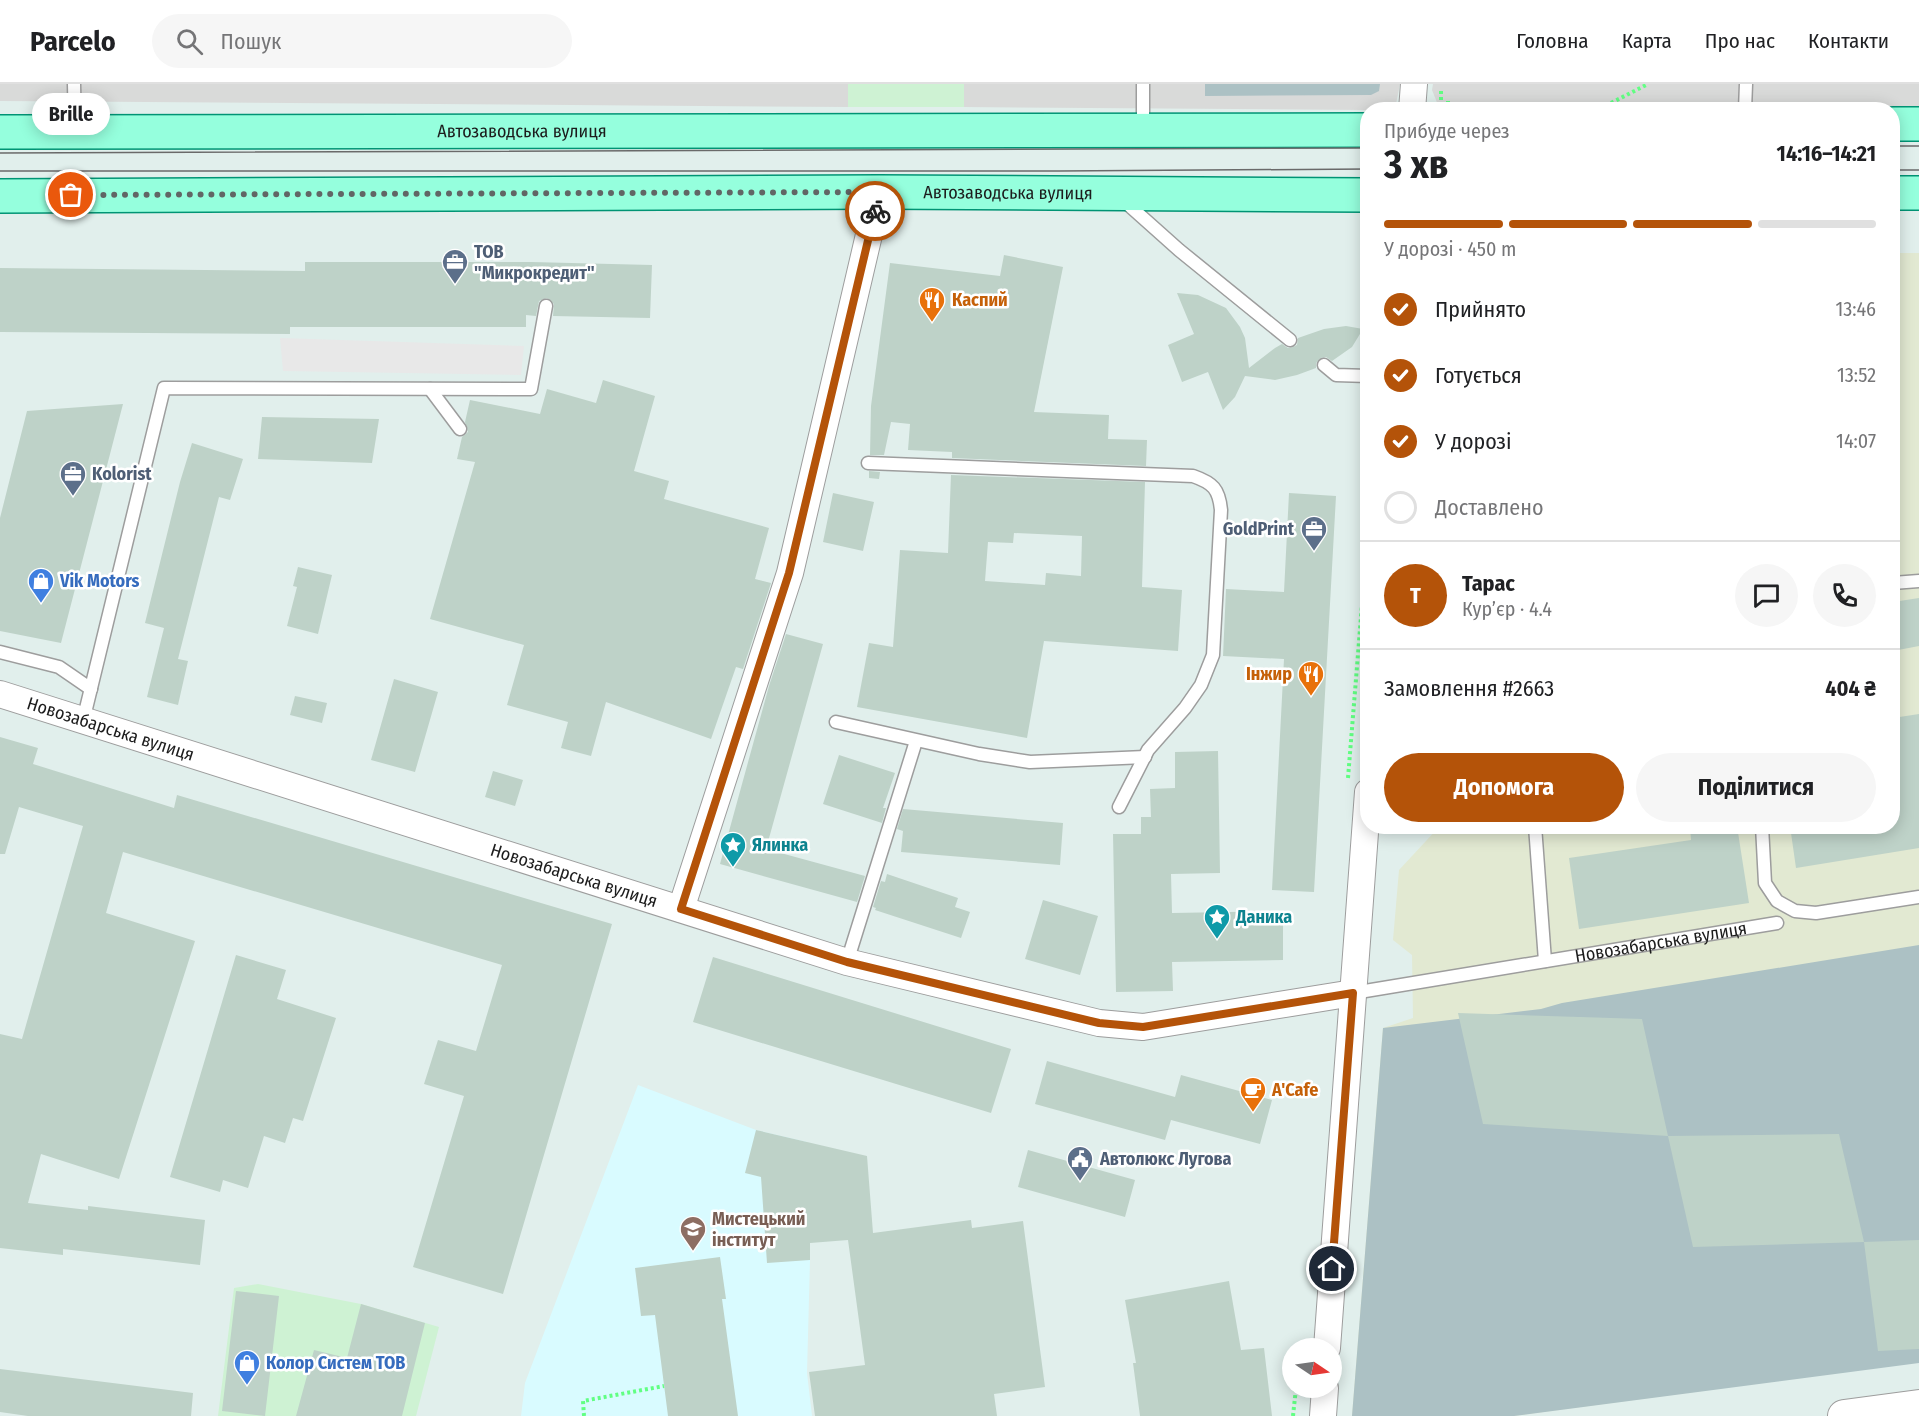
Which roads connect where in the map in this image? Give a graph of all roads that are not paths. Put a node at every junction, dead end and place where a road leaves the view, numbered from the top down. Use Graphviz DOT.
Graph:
graph roads {
  1 [pos="74,84"];
  2 [pos="1143,84"];
  3 [pos="1414,84"];
  4 [pos="1746,84"];
  5 [pos="1413,102"];
  6 [pos="1746,102"];
  7 [pos="1900,124"];
  8 [pos="1919,124"];
  9 [pos="1143,130"];
  10 [pos="1360,130"];
  11 [pos="0,132"];
  12 [pos="75,133"];
  13 [pos="879,192"];
  14 [pos="1900,193"];
  15 [pos="1919,193"];
  16 [pos="1118,195"];
  17 [pos="1360,195"];
  18 [pos="0,196"];
  19 [pos="546,306"];
  20 [pos="1290,340"];
  21 [pos="1324,365"];
  22 [pos="1360,376"];
  23 [pos="430,389"];
  24 [pos="460,429"];
  25 [pos="868,463"];
  26 [pos="1919,581"];
  27 [pos="1900,582"];
  28 [pos="0,652"];
  29 [pos="90,689"];
  30 [pos="0,694"];
  31 [pos="83,720"];
  32 [pos="836,722"];
  33 [pos="916,741"];
  34 [pos="1145,757"];
  35 [pos="1358,789"];
  36 [pos="1119,807"];
  37 [pos="1536,834"];
  38 [pos="1762,834"];
  39 [pos="1919,897"];
  40 [pos="681,909"];
  41 [pos="1777,923"];
  42 [pos="1545,961"];
  43 [pos="847,962"];
  44 [pos="1353,993"];
  45 [pos="1328,1338"];
  46 [pos="1324,1398"];
  47 [pos="1919,1406"];
  48 [pos="1323,1416"];
  49 [pos="1844,1416"];
  1 -- 12 [label="lane"];
  2 -- 9 [label="lane"];
  3 -- 5 [label="street"];
  4 -- 6 [label="lane"];
  7 -- 8 [label="main road"];
  9 -- 10 [label="main road, Автозаводська вулиця"];
  9 -- 12 [label="main road, Автозаводська вулиця"];
  11 -- 12 [label="main road, Автозаводська вулиця"];
  13 -- 16 [label="main road, Автозаводська вулиця"];
  13 -- 18 [label="main road, Автозаводська вулиця"];
  13 -- 40 [label="street"];
  14 -- 15 [label="main road"];
  16 -- 17 [label="main road, Автозаводська вулиця"];
  16 -- 20 [label="lane"];
  19 -- 23 [label="lane"];
  21 -- 22 [label="lane"];
  23 -- 24 [label="lane"];
  23 -- 29 [label="lane"];
  25 -- 34 [label="lane"];
  26 -- 27 [label="lane"];
  28 -- 29 [label="lane"];
  29 -- 31 [label="lane"];
  30 -- 31 [label="street, Новозабарська вулиця"];
  31 -- 40 [label="street, Новозабарська вулиця"];
  32 -- 33 [label="lane"];
  33 -- 34 [label="lane"];
  33 -- 43 [label="lane"];
  34 -- 36 [label="lane"];
  35 -- 44 [label="street"];
  37 -- 42 [label="lane"];
  38 -- 39 [label="lane"];
  40 -- 43 [label="street, Новозабарська вулиця"];
  41 -- 42 [label="lane, Новозабарська вулиця"];
  42 -- 44 [label="lane, Новозабарська вулиця"];
  43 -- 44 [label="street, Новозабарська вулиця"];
  44 -- 45 [label="street"];
  46 -- 48 [label="street"];
  47 -- 49 [label="street"];
}
